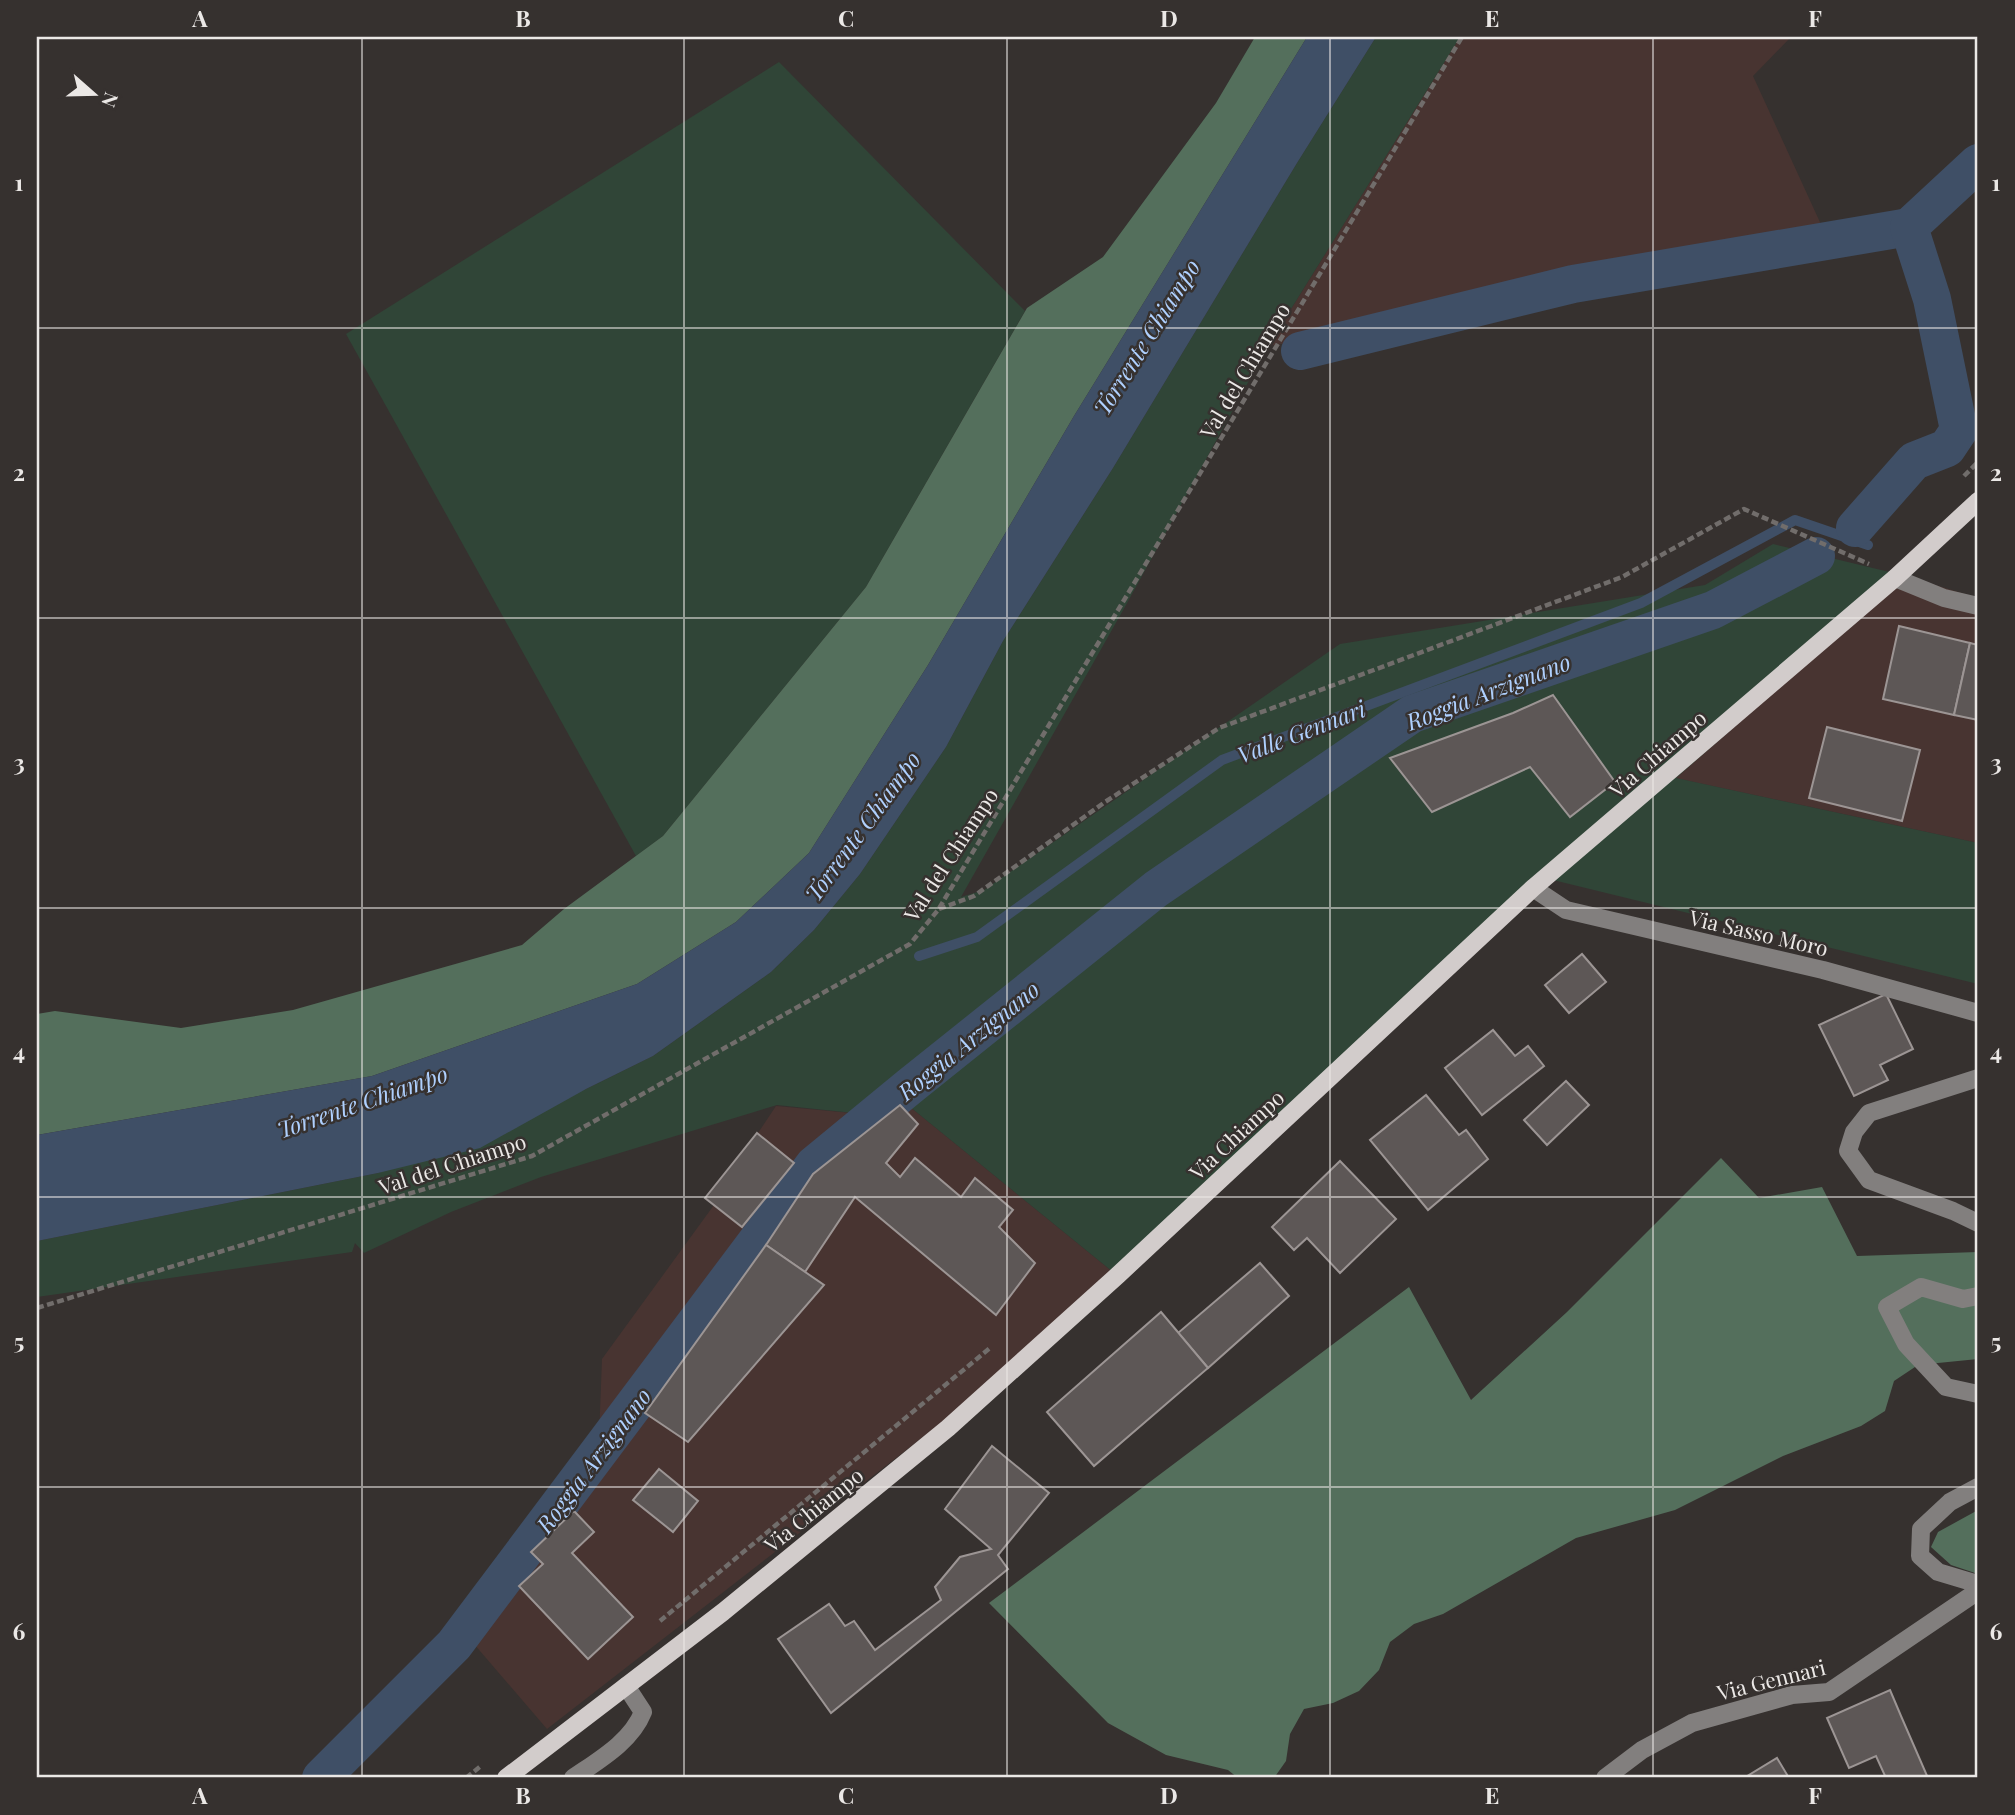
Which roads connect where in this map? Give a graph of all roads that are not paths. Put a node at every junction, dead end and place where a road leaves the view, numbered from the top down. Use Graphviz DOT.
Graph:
graph roads {
  1 [pos="1978,500"];
  2 [pos="1895,578"];
  3 [pos="1978,606"];
  4 [pos="1533,888"];
  5 [pos="1978,1013"];
  6 [pos="1978,1078"];
  7 [pos="1978,1223"];
  8 [pos="1978,1296"];
  9 [pos="1978,1394"];
  10 [pos="1978,1487"];
  11 [pos="1978,1584"];
  12 [pos="1978,1591"];
  13 [pos="626,1686"];
  14 [pos="506,1778"];
  15 [pos="573,1778"];
  16 [pos="1605,1778"];
  1 -- 2 [label="main road, Via Chiampo"];
  2 -- 3 [label="street"];
  2 -- 4 [label="main road, Via Chiampo"];
  4 -- 5 [label="street, Via Sasso Moro"];
  4 -- 13 [label="main road, Via Chiampo"];
  6 -- 7 [label="street"];
  8 -- 9 [label="street"];
  10 -- 11 [label="street"];
  12 -- 16 [label="street, Via Gennari"];
  13 -- 14 [label="main road, Via Chiampo"];
  13 -- 15 [label="street"];
}
